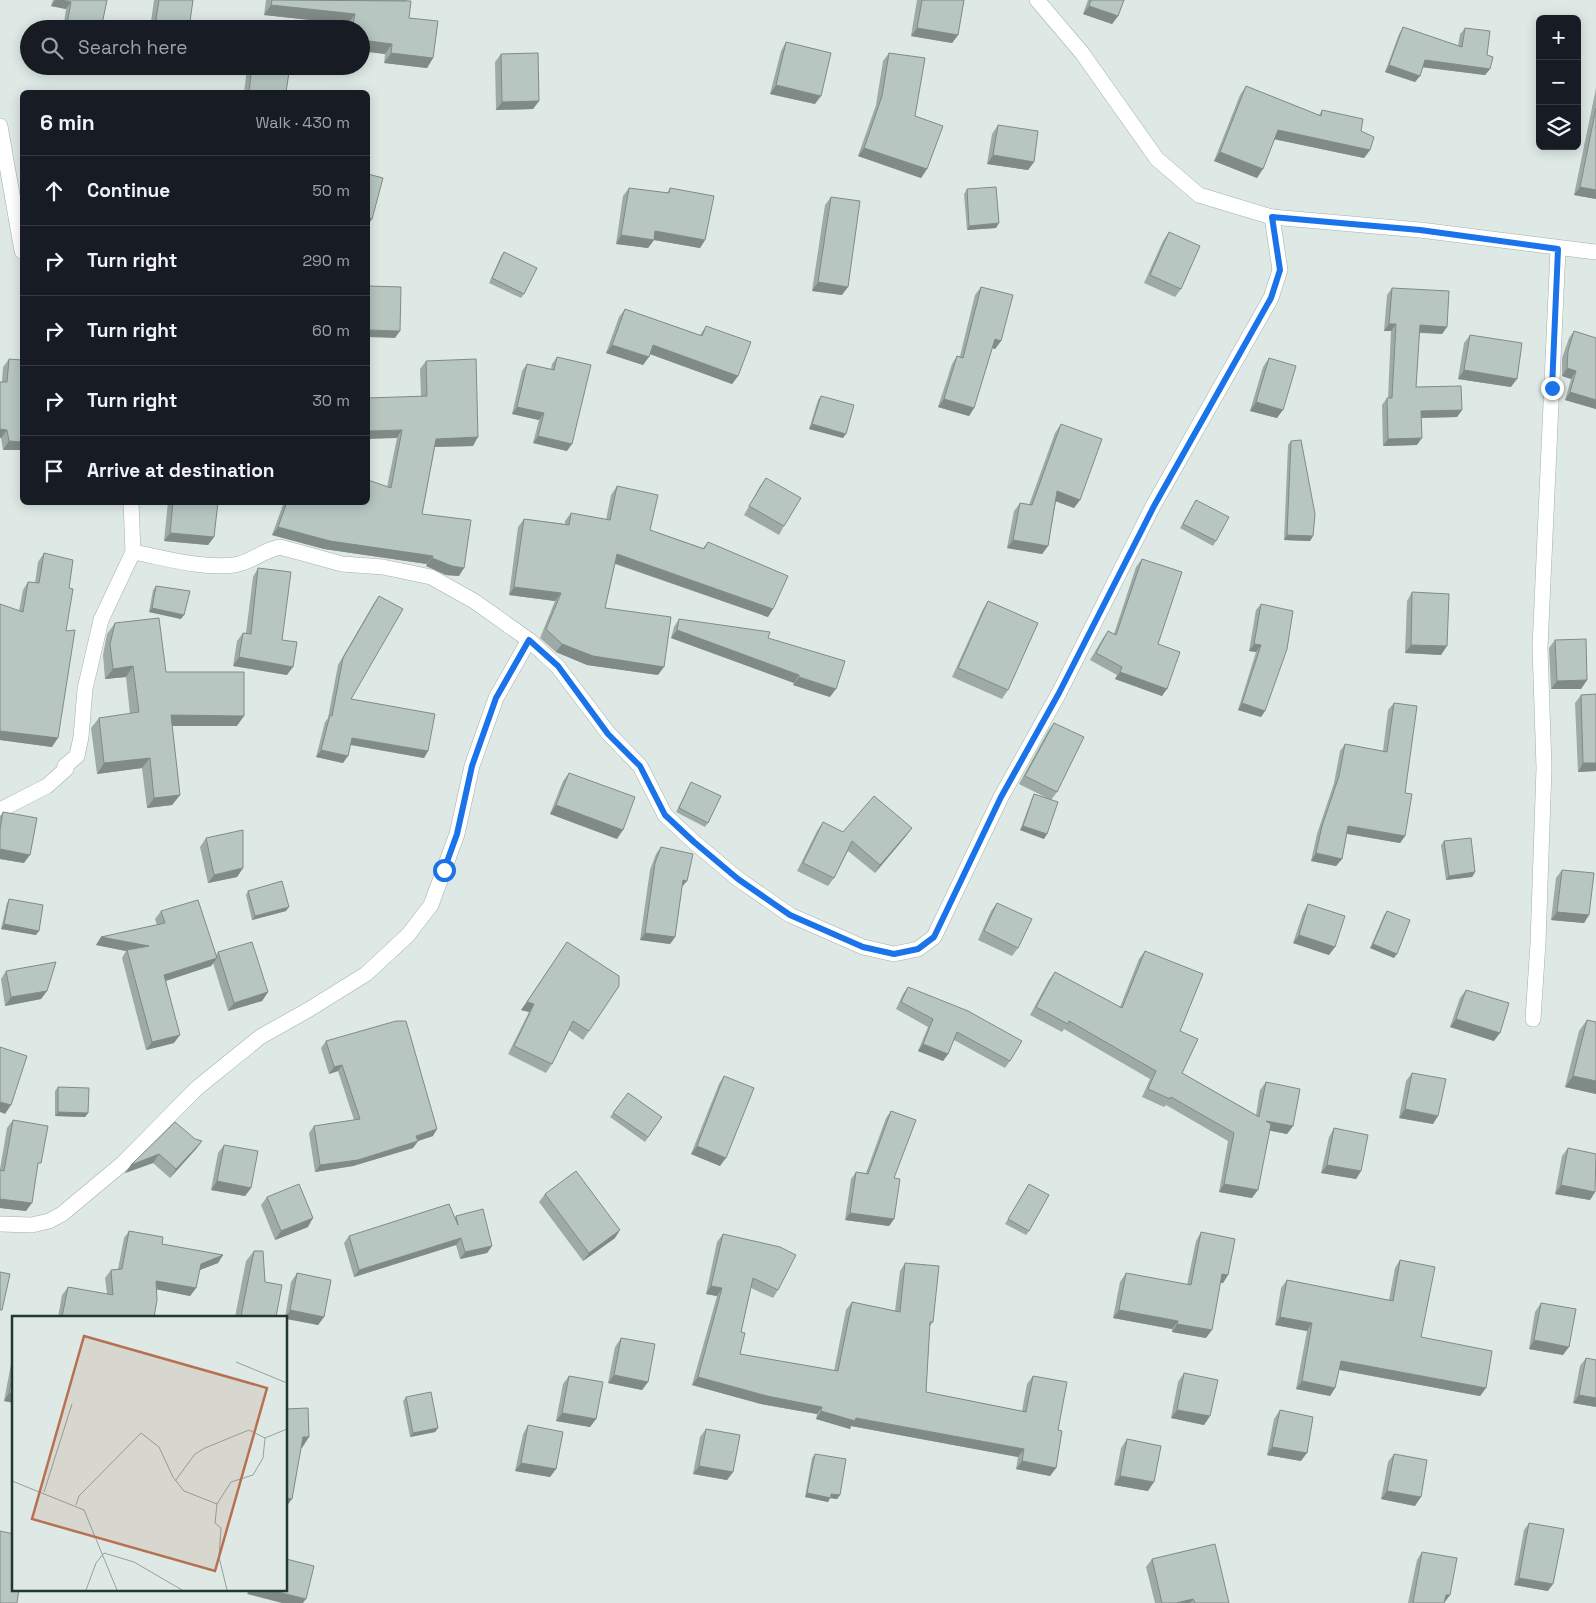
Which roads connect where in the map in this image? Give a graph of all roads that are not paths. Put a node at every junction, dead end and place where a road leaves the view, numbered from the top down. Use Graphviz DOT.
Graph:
graph roads {
  1 [pos="1037,0"];
  2 [pos="0,126"];
  3 [pos="1272,217"];
  4 [pos="20,240"];
  5 [pos="1558,249"];
  6 [pos="1596,252"];
  7 [pos="131,505"];
  8 [pos="133,552"];
  9 [pos="529,640"];
  10 [pos="0,810"];
  11 [pos="1533,1019"];
  12 [pos="0,1224"];
  1 -- 3 [label="street"];
  2 -- 4 [label="street"];
  3 -- 5 [label="street"];
  3 -- 9 [label="street"];
  5 -- 6 [label="street"];
  5 -- 11 [label="street"];
  7 -- 8 [label="street"];
  8 -- 9 [label="street"];
  8 -- 10 [label="street"];
  9 -- 12 [label="street"];
}
